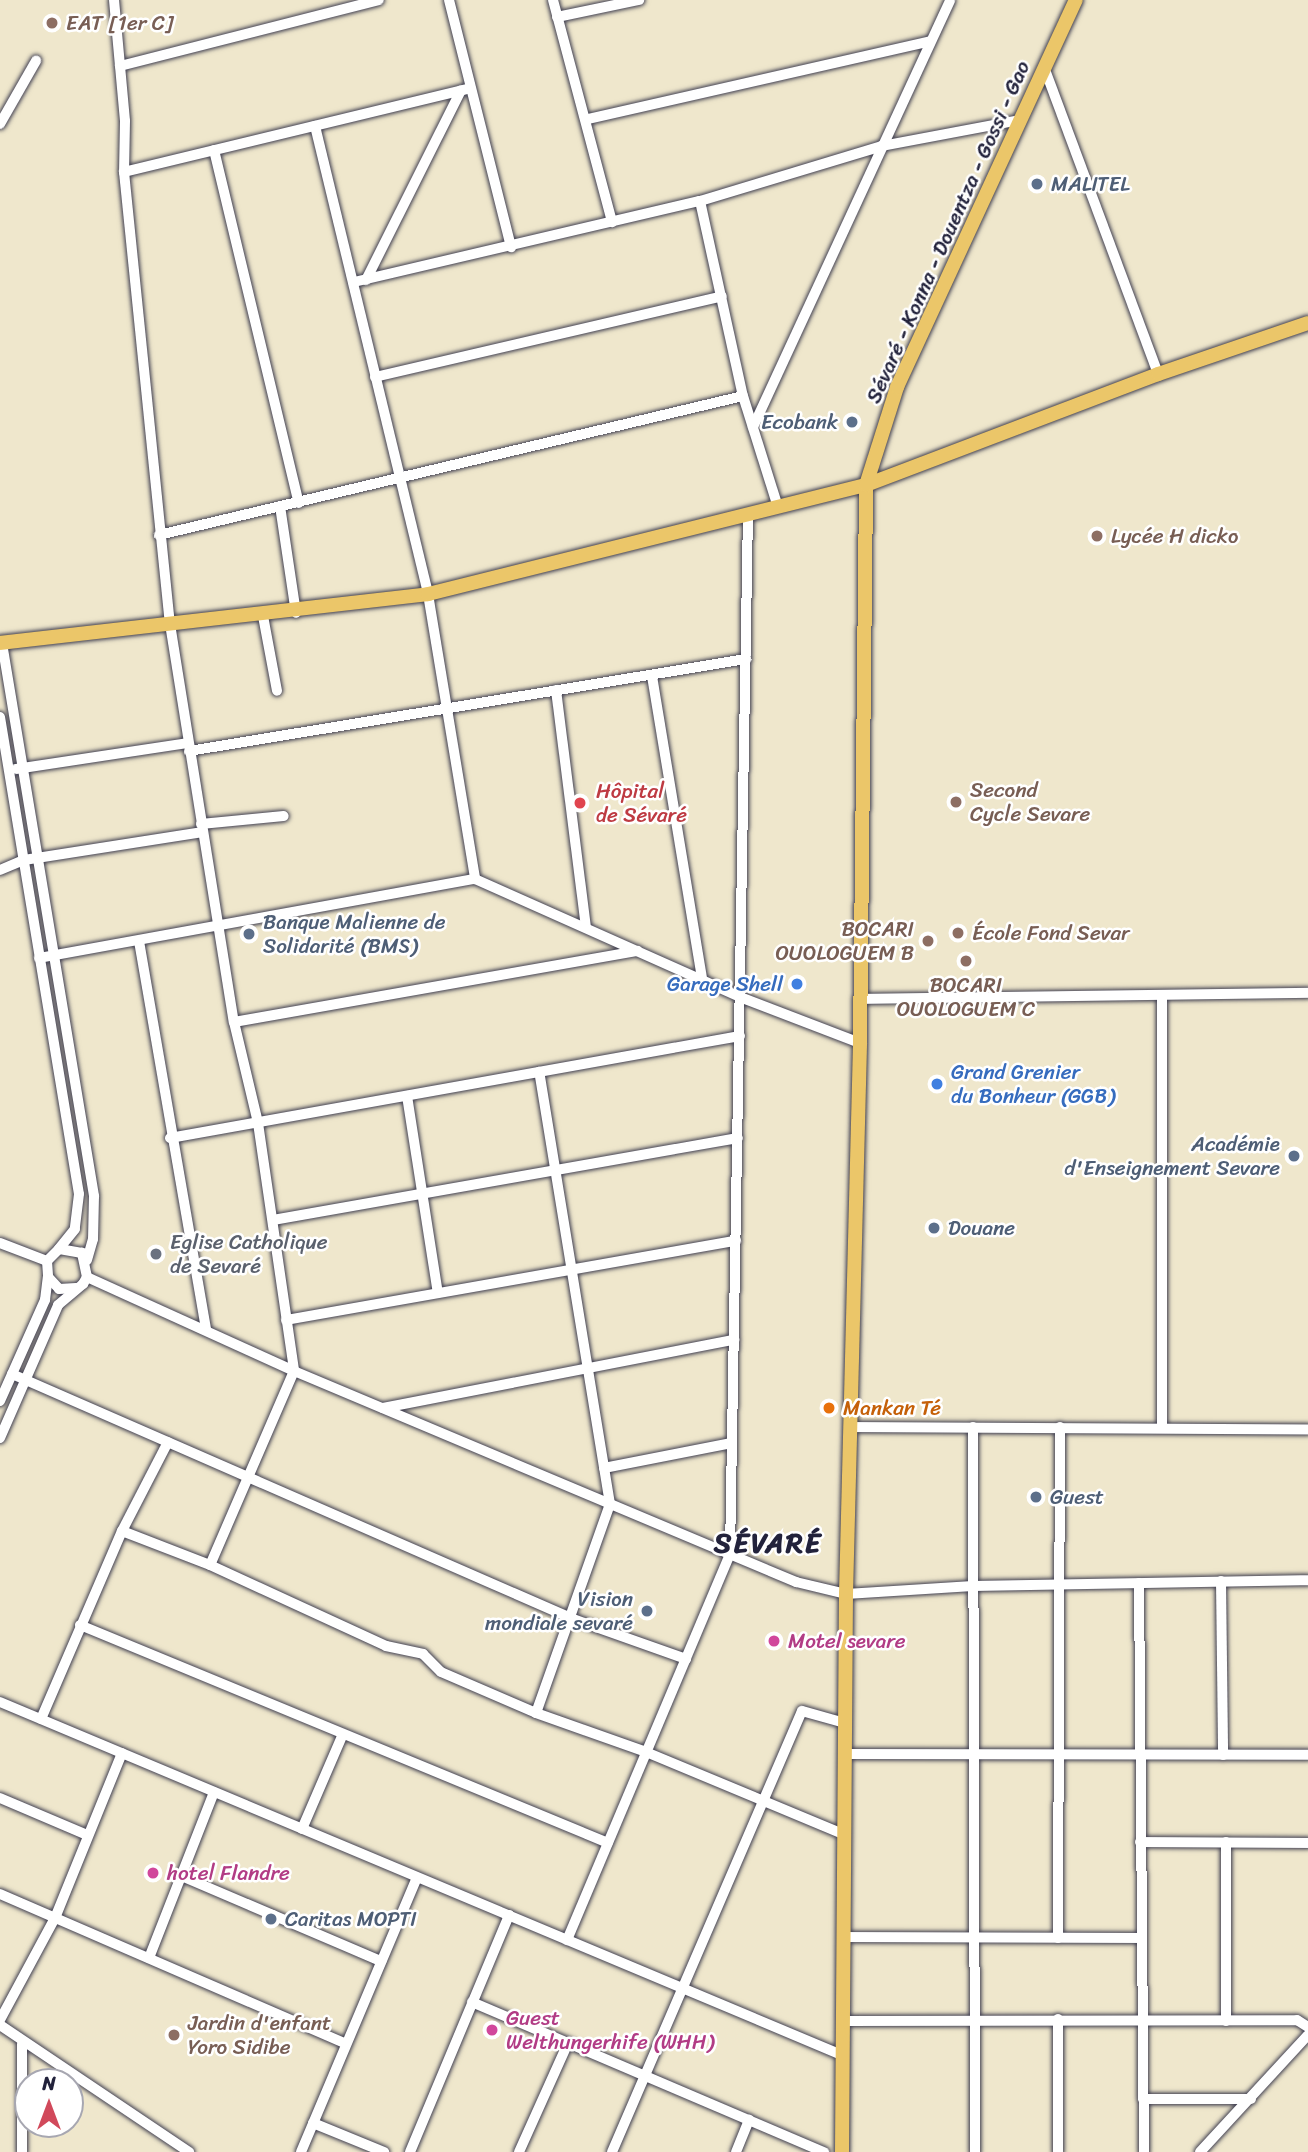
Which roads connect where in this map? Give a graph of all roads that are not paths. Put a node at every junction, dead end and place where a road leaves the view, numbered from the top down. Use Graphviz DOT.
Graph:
graph roads {
  1 [pos="114,0"];
  2 [pos="379,0"];
  3 [pos="449,0"];
  4 [pos="553,0"];
  5 [pos="639,0"];
  6 [pos="950,0"];
  7 [pos="1076,0"];
  8 [pos="557,17"];
  9 [pos="930,41"];
  10 [pos="36,61"];
  11 [pos="120,66"];
  12 [pos="1044,67"];
  13 [pos="465,89"];
  14 [pos="588,119"];
  15 [pos="1020,120"];
  16 [pos="0,124"];
  17 [pos="316,126"];
  18 [pos="882,146"];
  19 [pos="214,150"];
  20 [pos="124,172"];
  21 [pos="700,201"];
  22 [pos="612,222"];
  23 [pos="511,247"];
  24 [pos="360,281"];
  25 [pos="722,296"];
  26 [pos="1308,323"];
  27 [pos="1158,374"];
  28 [pos="376,377"];
  29 [pos="743,396"];
  30 [pos="753,427"];
  31 [pos="402,478"];
  32 [pos="866,485"];
  33 [pos="299,503"];
  34 [pos="280,506"];
  35 [pos="778,507"];
  36 [pos="748,514"];
  37 [pos="159,535"];
  38 [pos="428,594"];
  39 [pos="296,612"];
  40 [pos="263,616"];
  41 [pos="170,624"];
  42 [pos="1,643"];
  43 [pos="746,659"];
  44 [pos="652,676"];
  45 [pos="556,690"];
  46 [pos="277,691"];
  47 [pos="446,708"];
  48 [pos="0,718"];
  49 [pos="188,747"];
  50 [pos="15,769"];
  51 [pos="284,816"];
  52 [pos="202,828"];
  53 [pos="36,859"];
  54 [pos="24,860"];
  55 [pos="0,870"];
  56 [pos="475,879"];
  57 [pos="586,927"];
  58 [pos="220,928"];
  59 [pos="139,942"];
  60 [pos="638,951"];
  61 [pos="53,956"];
  62 [pos="39,958"];
  63 [pos="702,977"];
  64 [pos="1308,993"];
  65 [pos="1162,996"];
  66 [pos="740,997"];
  67 [pos="859,999"];
  68 [pos="234,1022"];
  69 [pos="740,1036"];
  70 [pos="860,1043"];
  71 [pos="539,1072"];
  72 [pos="407,1096"];
  73 [pos="258,1123"];
  74 [pos="170,1138"];
  75 [pos="738,1138"];
  76 [pos="555,1169"];
  77 [pos="422,1192"];
  78 [pos="273,1220"];
  79 [pos="736,1241"];
  80 [pos="0,1243"];
  81 [pos="59,1249"];
  82 [pos="87,1260"];
  83 [pos="47,1261"];
  84 [pos="571,1270"];
  85 [pos="48,1277"];
  86 [pos="87,1277"];
  87 [pos="76,1289"];
  88 [pos="438,1293"];
  89 [pos="286,1320"];
  90 [pos="206,1329"];
  91 [pos="734,1340"];
  92 [pos="588,1368"];
  93 [pos="294,1371"];
  94 [pos="12,1374"];
  95 [pos="24,1380"];
  96 [pos="0,1401"];
  97 [pos="382,1408"];
  98 [pos="850,1427"];
  99 [pos="974,1427"];
  100 [pos="1060,1427"];
  101 [pos="1162,1428"];
  102 [pos="1308,1429"];
  103 [pos="0,1438"];
  104 [pos="168,1442"];
  105 [pos="732,1443"];
  106 [pos="604,1468"];
  107 [pos="247,1478"];
  108 [pos="610,1504"];
  109 [pos="122,1531"];
  110 [pos="730,1554"];
  111 [pos="210,1565"];
  112 [pos="1308,1580"];
  113 [pos="1221,1581"];
  114 [pos="1139,1583"];
  115 [pos="1058,1584"];
  116 [pos="973,1586"];
  117 [pos="846,1594"];
  118 [pos="573,1619"];
  119 [pos="80,1625"];
  120 [pos="686,1659"];
  121 [pos="0,1702"];
  122 [pos="536,1713"];
  123 [pos="41,1719"];
  124 [pos="845,1723"];
  125 [pos="343,1734"];
  126 [pos="646,1752"];
  127 [pos="122,1753"];
  128 [pos="845,1754"];
  129 [pos="974,1755"];
  130 [pos="1057,1755"];
  131 [pos="1140,1755"];
  132 [pos="1223,1755"];
  133 [pos="1308,1755"];
  134 [pos="214,1791"];
  135 [pos="0,1798"];
  136 [pos="763,1801"];
  137 [pos="302,1829"];
  138 [pos="843,1834"];
  139 [pos="87,1835"];
  140 [pos="1140,1842"];
  141 [pos="1226,1842"];
  142 [pos="608,1843"];
  143 [pos="1308,1843"];
  144 [pos="179,1875"];
  145 [pos="417,1877"];
  146 [pos="0,1894"];
  147 [pos="509,1915"];
  148 [pos="55,1918"];
  149 [pos="842,1937"];
  150 [pos="975,1938"];
  151 [pos="1058,1938"];
  152 [pos="1140,1938"];
  153 [pos="567,1940"];
  154 [pos="149,1958"];
  155 [pos="381,1961"];
  156 [pos="682,1988"];
  157 [pos="472,2002"];
  158 [pos="1058,2019"];
  159 [pos="975,2020"];
  160 [pos="842,2021"];
  161 [pos="1226,2021"];
  162 [pos="0,2022"];
  163 [pos="1140,2022"];
  164 [pos="1308,2027"];
  165 [pos="1308,2035"];
  166 [pos="568,2043"];
  167 [pos="22,2044"];
  168 [pos="346,2044"];
  169 [pos="842,2055"];
  170 [pos="645,2076"];
  171 [pos="1143,2099"];
  172 [pos="1251,2099"];
  173 [pos="749,2120"];
  174 [pos="313,2123"];
  175 [pos="187,2151"];
  176 [pos="22,2152"];
  177 [pos="173,2152"];
  178 [pos="301,2152"];
  179 [pos="384,2152"];
  180 [pos="410,2152"];
  181 [pos="520,2152"];
  182 [pos="612,2152"];
  183 [pos="736,2152"];
  184 [pos="824,2152"];
  185 [pos="842,2152"];
  186 [pos="975,2152"];
  187 [pos="1058,2152"];
  188 [pos="1144,2152"];
  189 [pos="1200,2152"];
  1 -- 11 [label="street"];
  2 -- 11 [label="street"];
  3 -- 13 [label="street"];
  4 -- 8 [label="street"];
  5 -- 8 [label="street"];
  6 -- 9 [label="street"];
  7 -- 12 [label="main road, Sévaré - Konna - Douentza - Gossi - Gao"];
  8 -- 14 [label="street"];
  9 -- 14 [label="street"];
  9 -- 18 [label="street"];
  10 -- 16 [label="street"];
  11 -- 20 [label="street"];
  12 -- 15 [label="main road, Sévaré - Konna - Douentza - Gossi - Gao"];
  12 -- 27 [label="street"];
  13 -- 17 [label="street"];
  13 -- 23 [label="street"];
  13 -- 24 [label="street"];
  14 -- 22 [label="street"];
  15 -- 18 [label="street"];
  15 -- 32 [label="main road, Sévaré - Konna - Douentza - Gossi - Gao"];
  17 -- 19 [label="street"];
  17 -- 24 [label="street"];
  18 -- 21 [label="street"];
  18 -- 30 [label="street"];
  19 -- 20 [label="street"];
  19 -- 33 [label="street"];
  20 -- 37 [label="street"];
  21 -- 22 [label="street"];
  21 -- 25 [label="street"];
  22 -- 23 [label="street"];
  23 -- 24 [label="street"];
  24 -- 28 [label="street"];
  25 -- 28 [label="street"];
  25 -- 29 [label="street"];
  26 -- 27 [label="main road"];
  27 -- 32 [label="main road"];
  28 -- 31 [label="street"];
  29 -- 30 [label="street"];
  29 -- 31 [label="street"];
  30 -- 35 [label="street"];
  31 -- 33 [label="street"];
  31 -- 38 [label="street"];
  32 -- 35 [label="main road"];
  32 -- 67 [label="main road, Sévaré - Konna - Douentza - Gossi - Gao"];
  33 -- 34 [label="street"];
  34 -- 37 [label="street"];
  34 -- 39 [label="street"];
  35 -- 36 [label="main road"];
  36 -- 38 [label="main road"];
  36 -- 43 [label="street"];
  37 -- 41 [label="street"];
  38 -- 39 [label="main road"];
  38 -- 47 [label="street"];
  39 -- 40 [label="main road"];
  40 -- 41 [label="main road"];
  40 -- 46 [label="street"];
  41 -- 42 [label="main road"];
  41 -- 49 [label="street"];
  42 -- 50 [label="street"];
  43 -- 44 [label="street"];
  43 -- 66 [label="street"];
  44 -- 45 [label="street"];
  44 -- 63 [label="street"];
  45 -- 47 [label="street"];
  45 -- 57 [label="street"];
  47 -- 49 [label="street"];
  47 -- 56 [label="street"];
  48 -- 50 [label="street"];
  49 -- 50 [label="street"];
  49 -- 52 [label="street"];
  50 -- 53 [label="street"];
  50 -- 54 [label="street"];
  51 -- 52 [label="street"];
  52 -- 53 [label="street"];
  52 -- 58 [label="street"];
  53 -- 54 [label="street"];
  53 -- 61 [label="street"];
  54 -- 55 [label="street"];
  54 -- 62 [label="street"];
  56 -- 57 [label="street"];
  56 -- 58 [label="street"];
  57 -- 60 [label="street"];
  58 -- 59 [label="street"];
  58 -- 68 [label="street"];
  59 -- 61 [label="street"];
  59 -- 74 [label="street"];
  60 -- 63 [label="street"];
  60 -- 68 [label="street"];
  61 -- 62 [label="street"];
  61 -- 82 [label="street"];
  62 -- 81 [label="street"];
  63 -- 66 [label="street"];
  64 -- 65 [label="street"];
  65 -- 67 [label="street"];
  65 -- 101 [label="street"];
  66 -- 69 [label="street"];
  66 -- 70 [label="street"];
  67 -- 70 [label="main road, Sévaré - Konna - Douentza - Gossi - Gao"];
  68 -- 73 [label="street"];
  69 -- 71 [label="street"];
  69 -- 75 [label="street"];
  70 -- 98 [label="main road, Sévaré - Konna - Douentza - Gossi - Gao"];
  71 -- 72 [label="street"];
  71 -- 76 [label="street"];
  72 -- 73 [label="street"];
  72 -- 77 [label="street"];
  73 -- 74 [label="street"];
  73 -- 78 [label="street"];
  74 -- 90 [label="street"];
  75 -- 76 [label="street"];
  75 -- 79 [label="street"];
  76 -- 77 [label="street"];
  76 -- 84 [label="street"];
  77 -- 78 [label="street"];
  77 -- 88 [label="street"];
  78 -- 89 [label="street"];
  79 -- 84 [label="street"];
  79 -- 91 [label="street"];
  80 -- 83 [label="street"];
  81 -- 82 [label="street"];
  81 -- 83 [label="street"];
  82 -- 86 [label="street"];
  83 -- 85 [label="street"];
  84 -- 88 [label="street"];
  84 -- 92 [label="street"];
  85 -- 87 [label="street"];
  85 -- 94 [label="street"];
  86 -- 87 [label="street"];
  86 -- 90 [label="street"];
  87 -- 95 [label="street"];
  88 -- 89 [label="street"];
  89 -- 93 [label="street"];
  90 -- 93 [label="street"];
  91 -- 92 [label="street"];
  91 -- 105 [label="street"];
  92 -- 97 [label="street"];
  92 -- 106 [label="street"];
  93 -- 97 [label="street"];
  93 -- 107 [label="street"];
  94 -- 95 [label="street"];
  94 -- 96 [label="street"];
  95 -- 103 [label="street"];
  95 -- 104 [label="street"];
  97 -- 108 [label="street"];
  98 -- 99 [label="street"];
  98 -- 117 [label="main road, Sévaré - Konna - Douentza - Gossi - Gao"];
  99 -- 100 [label="street"];
  99 -- 116 [label="street"];
  100 -- 101 [label="street"];
  100 -- 115 [label="street"];
  101 -- 102 [label="street"];
  104 -- 107 [label="street"];
  104 -- 109 [label="street"];
  105 -- 106 [label="street"];
  105 -- 110 [label="street"];
  106 -- 108 [label="street"];
  107 -- 111 [label="street"];
  107 -- 118 [label="street"];
  108 -- 110 [label="street"];
  108 -- 118 [label="street"];
  109 -- 111 [label="street"];
  109 -- 119 [label="street"];
  110 -- 117 [label="street"];
  110 -- 120 [label="street"];
  111 -- 122 [label="street"];
  112 -- 113 [label="street"];
  113 -- 114 [label="street"];
  113 -- 132 [label="street"];
  114 -- 115 [label="street"];
  114 -- 131 [label="street"];
  115 -- 116 [label="street"];
  115 -- 130 [label="street"];
  116 -- 117 [label="street"];
  116 -- 129 [label="street"];
  117 -- 124 [label="main road, Sévaré - Konna - Douentza - Gossi - Gao"];
  118 -- 120 [label="street"];
  118 -- 122 [label="street"];
  119 -- 123 [label="street"];
  119 -- 125 [label="street"];
  120 -- 126 [label="street"];
  121 -- 123 [label="street"];
  122 -- 126 [label="street"];
  123 -- 127 [label="street"];
  124 -- 128 [label="main road, Sévaré - Konna - Douentza - Gossi - Gao"];
  124 -- 136 [label="street"];
  125 -- 137 [label="street"];
  125 -- 142 [label="street"];
  126 -- 136 [label="street"];
  126 -- 142 [label="street"];
  127 -- 134 [label="street"];
  127 -- 139 [label="street"];
  128 -- 129 [label="street"];
  128 -- 138 [label="main road, Sévaré - Konna - Douentza - Gossi - Gao"];
  129 -- 130 [label="street"];
  129 -- 150 [label="street"];
  130 -- 131 [label="street"];
  130 -- 151 [label="street"];
  131 -- 132 [label="street"];
  131 -- 140 [label="street"];
  132 -- 133 [label="street"];
  134 -- 137 [label="street"];
  134 -- 144 [label="street"];
  135 -- 139 [label="street"];
  136 -- 138 [label="street"];
  136 -- 156 [label="street"];
  137 -- 145 [label="street"];
  138 -- 149 [label="main road, Sévaré - Konna - Douentza - Gossi - Gao"];
  139 -- 148 [label="street"];
  140 -- 141 [label="street"];
  140 -- 152 [label="street"];
  141 -- 143 [label="street"];
  141 -- 161 [label="street"];
  142 -- 153 [label="street"];
  144 -- 154 [label="street"];
  144 -- 155 [label="street"];
  145 -- 147 [label="street"];
  145 -- 155 [label="street"];
  146 -- 148 [label="street"];
  147 -- 153 [label="street"];
  147 -- 157 [label="street"];
  148 -- 154 [label="street"];
  148 -- 162 [label="street"];
  149 -- 150 [label="street"];
  149 -- 160 [label="main road, Sévaré - Konna - Douentza - Gossi - Gao"];
  150 -- 151 [label="street"];
  150 -- 159 [label="street"];
  151 -- 152 [label="street"];
  152 -- 163 [label="street"];
  153 -- 156 [label="street"];
  154 -- 168 [label="street"];
  155 -- 168 [label="street"];
  156 -- 169 [label="street"];
  156 -- 170 [label="street"];
  157 -- 166 [label="street"];
  157 -- 180 [label="street"];
  158 -- 159 [label="street"];
  158 -- 163 [label="street"];
  158 -- 187 [label="street"];
  159 -- 160 [label="street"];
  159 -- 186 [label="street"];
  160 -- 169 [label="main road, Sévaré - Konna - Douentza - Gossi - Gao"];
  161 -- 163 [label="street"];
  161 -- 164 [label="street"];
  162 -- 167 [label="street"];
  163 -- 171 [label="street"];
  165 -- 172 [label="street"];
  166 -- 170 [label="street"];
  166 -- 181 [label="street"];
  167 -- 175 [label="street"];
  167 -- 176 [label="street"];
  168 -- 174 [label="street"];
  169 -- 185 [label="main road, Sévaré - Konna - Douentza - Gossi - Gao"];
  170 -- 173 [label="street"];
  170 -- 182 [label="street"];
  171 -- 172 [label="street"];
  171 -- 188 [label="street"];
  172 -- 189 [label="street"];
  173 -- 183 [label="street"];
  173 -- 184 [label="street"];
  174 -- 178 [label="street"];
  174 -- 179 [label="street"];
  175 -- 177 [label="street"];
}
